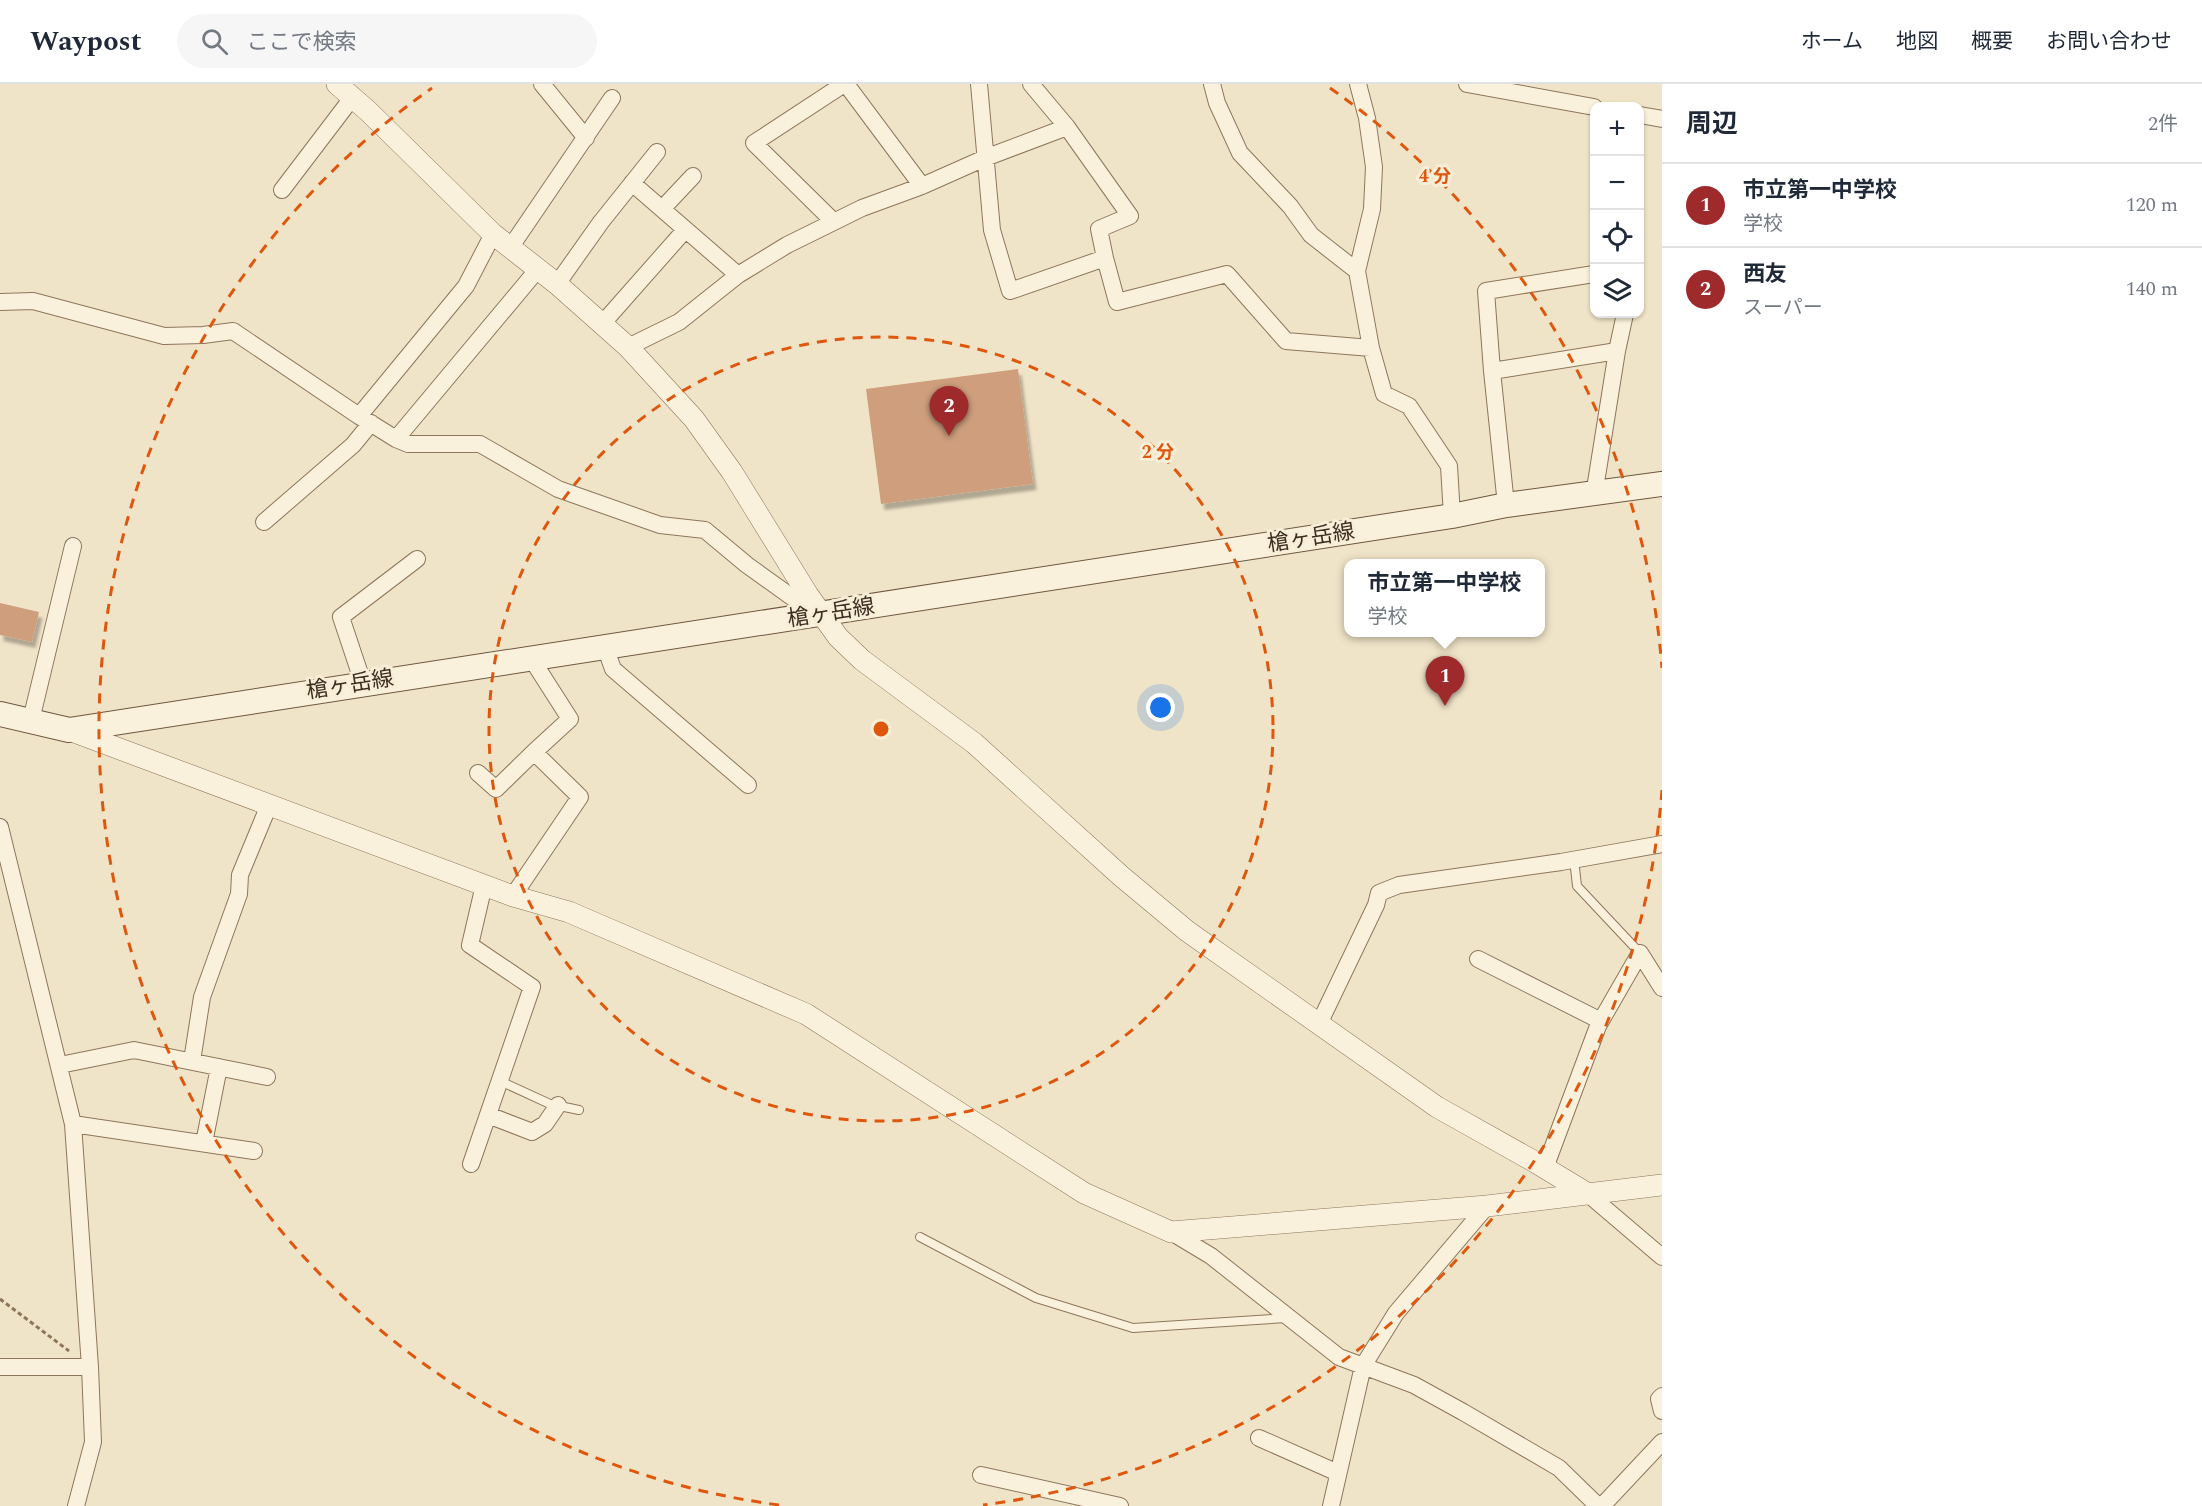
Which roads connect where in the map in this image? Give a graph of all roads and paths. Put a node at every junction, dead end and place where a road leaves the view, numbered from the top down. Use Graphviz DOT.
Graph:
graph roads {
  1 [pos="542,84"];
  2 [pos="845,84"];
  3 [pos="979,84"];
  4 [pos="1031,84"];
  5 [pos="1212,84"];
  6 [pos="1358,84"];
  7 [pos="1467,84"];
  8 [pos="344,91"];
  9 [pos="612,98"];
  10 [pos="1590,106"];
  11 [pos="1644,116"];
  12 [pos="1662,119"];
  13 [pos="1067,127"];
  14 [pos="586,138"];
  15 [pos="657,152"];
  16 [pos="985,158"];
  17 [pos="693,176"];
  18 [pos="632,183"];
  19 [pos="922,186"];
  20 [pos="282,190"];
  21 [pos="662,209"];
  22 [pos="833,221"];
  23 [pos="685,230"];
  24 [pos="493,234"];
  25 [pos="510,248"];
  26 [pos="1105,258"];
  27 [pos="538,269"];
  28 [pos="1357,271"];
  29 [pos="738,275"];
  30 [pos="1590,275"];
  31 [pos="556,284"];
  32 [pos="0,302"];
  33 [pos="1624,318"];
  34 [pos="602,324"];
  35 [pos="628,347"];
  36 [pos="1371,348"];
  37 [pos="1617,351"];
  38 [pos="1492,371"];
  39 [pos="365,420"];
  40 [pos="396,439"];
  41 [pos="1662,484"];
  42 [pos="1594,495"];
  43 [pos="1506,506"];
  44 [pos="1452,516"];
  45 [pos="264,522"];
  46 [pos="73,546"];
  47 [pos="417,559"];
  48 [pos="822,614"];
  49 [pos="605,647"];
  50 [pos="531,658"];
  51 [pos="363,683"];
  52 [pos="0,714"];
  53 [pos="31,720"];
  54 [pos="69,730"];
  55 [pos="534,752"];
  56 [pos="478,773"];
  57 [pos="748,785"];
  58 [pos="269,805"];
  59 [pos="0,827"];
  60 [pos="1662,844"];
  61 [pos="1574,859"];
  62 [pos="484,885"];
  63 [pos="513,896"];
  64 [pos="1640,953"];
  65 [pos="1478,959"];
  66 [pos="1662,988"];
  67 [pos="1601,1021"];
  68 [pos="1319,1024"];
  69 [pos="192,1061"];
  70 [pos="60,1065"];
  71 [pos="219,1067"];
  72 [pos="267,1077"];
  73 [pos="500,1081"];
  74 [pos="558,1106"];
  75 [pos="579,1110"];
  76 [pos="488,1115"];
  77 [pos="73,1124"];
  78 [pos="204,1143"];
  79 [pos="254,1150"];
  80 [pos="471,1164"];
  81 [pos="1545,1168"];
  82 [pos="1662,1185"];
  83 [pos="1588,1194"];
  84 [pos="1486,1206"];
  85 [pos="1171,1232"];
  86 [pos="920,1238"];
  87 [pos="1662,1257"];
  88 [pos="0,1299"];
  89 [pos="1289,1318"];
  90 [pos="1363,1366"];
  91 [pos="0,1367"];
  92 [pos="90,1367"];
  93 [pos="1662,1396"];
  94 [pos="1662,1411"];
  95 [pos="1258,1438"];
  96 [pos="1662,1442"];
  97 [pos="1338,1473"];
  98 [pos="981,1475"];
  99 [pos="76,1506"];
  100 [pos="1120,1506"];
  101 [pos="1331,1506"];
  102 [pos="1600,1506"];
  1 -- 14 [label="street"];
  2 -- 19 [label="street"];
  2 -- 22 [label="street"];
  3 -- 16 [label="street"];
  4 -- 13 [label="street"];
  5 -- 28 [label="street"];
  6 -- 28 [label="street"];
  7 -- 10 [label="street"];
  8 -- 20 [label="street"];
  8 -- 24 [label="street"];
  9 -- 14 [label="street"];
  11 -- 12 [label="street"];
  13 -- 16 [label="street"];
  13 -- 26 [label="street"];
  14 -- 25 [label="street"];
  15 -- 18 [label="street"];
  16 -- 19 [label="street"];
  16 -- 26 [label="street"];
  17 -- 21 [label="street"];
  18 -- 21 [label="street"];
  18 -- 31 [label="street"];
  19 -- 22 [label="street"];
  21 -- 23 [label="street"];
  22 -- 29 [label="street"];
  23 -- 29 [label="street"];
  23 -- 34 [label="street"];
  24 -- 25 [label="street"];
  24 -- 39 [label="street"];
  25 -- 27 [label="street"];
  26 -- 36 [label="street"];
  27 -- 31 [label="street"];
  27 -- 40 [label="street"];
  28 -- 36 [label="street"];
  29 -- 35 [label="street"];
  30 -- 38 [label="street"];
  31 -- 34 [label="street"];
  32 -- 39 [label="street"];
  33 -- 37 [label="street"];
  34 -- 35 [label="street"];
  35 -- 48 [label="street"];
  36 -- 44 [label="street"];
  37 -- 38 [label="street"];
  37 -- 42 [label="street"];
  38 -- 43 [label="street"];
  39 -- 40 [label="street"];
  39 -- 45 [label="street"];
  40 -- 48 [label="street"];
  41 -- 42 [label="main road, 槍ヶ岳線"];
  42 -- 43 [label="main road, 槍ヶ岳線"];
  43 -- 44 [label="main road, 槍ヶ岳線"];
  44 -- 48 [label="main road, 槍ヶ岳線"];
  46 -- 53 [label="street"];
  47 -- 51 [label="street"];
  48 -- 49 [label="main road, 槍ヶ岳線"];
  48 -- 68 [label="street"];
  49 -- 50 [label="main road, 槍ヶ岳線"];
  49 -- 57 [label="street"];
  50 -- 51 [label="main road, 槍ヶ岳線"];
  50 -- 55 [label="street"];
  51 -- 54 [label="main road, 槍ヶ岳線"];
  52 -- 53 [label="main road, 槍ヶ岳線"];
  53 -- 54 [label="main road, 槍ヶ岳線"];
  54 -- 58 [label="street"];
  55 -- 56 [label="street"];
  55 -- 63 [label="street"];
  58 -- 62 [label="street"];
  58 -- 69 [label="street"];
  59 -- 70 [label="street"];
  60 -- 61 [label="street"];
  61 -- 64 [label="lane"];
  61 -- 68 [label="street"];
  62 -- 63 [label="street"];
  62 -- 73 [label="street"];
  63 -- 85 [label="street"];
  64 -- 66 [label="street"];
  64 -- 67 [label="street"];
  65 -- 67 [label="street"];
  67 -- 81 [label="street"];
  68 -- 81 [label="street"];
  69 -- 70 [label="street"];
  69 -- 71 [label="street"];
  70 -- 77 [label="street"];
  71 -- 72 [label="street"];
  71 -- 78 [label="street"];
  73 -- 74 [label="lane"];
  73 -- 76 [label="street"];
  74 -- 75 [label="lane"];
  74 -- 76 [label="street"];
  76 -- 80 [label="street"];
  77 -- 78 [label="street"];
  77 -- 92 [label="street"];
  78 -- 79 [label="street"];
  81 -- 83 [label="street"];
  82 -- 83 [label="street"];
  83 -- 84 [label="street"];
  83 -- 87 [label="street"];
  84 -- 85 [label="street"];
  84 -- 90 [label="street"];
  85 -- 89 [label="street"];
  86 -- 89 [label="lane"];
  88 -- 92 [label="path"];
  89 -- 90 [label="street"];
  90 -- 97 [label="street"];
  90 -- 102 [label="street"];
  91 -- 92 [label="street"];
  92 -- 99 [label="street"];
  93 -- 94 [label="street"];
  95 -- 97 [label="street"];
  96 -- 102 [label="street"];
  97 -- 101 [label="street"];
  98 -- 100 [label="street"];
}
